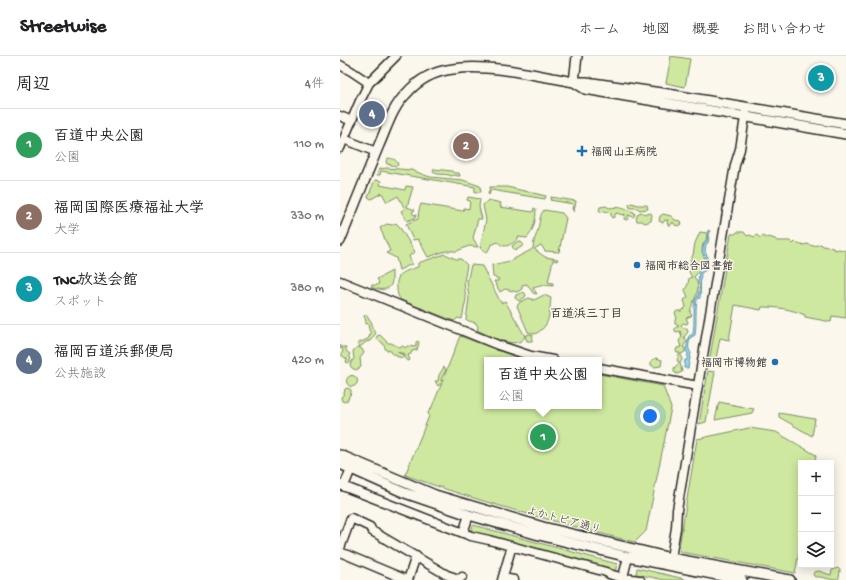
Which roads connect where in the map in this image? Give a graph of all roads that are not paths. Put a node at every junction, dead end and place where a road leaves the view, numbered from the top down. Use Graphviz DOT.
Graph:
graph roads {
  1 [pos="395,56"];
  2 [pos="577,56"];
  3 [pos="340,65"];
  4 [pos="574,82"];
  5 [pos="369,83"];
  6 [pos="746,112"];
  7 [pos="340,116"];
  8 [pos="352,121"];
  9 [pos="846,124"];
  10 [pos="846,134"];
  11 [pos="344,139"];
  12 [pos="340,148"];
  13 [pos="376,152"];
  14 [pos="340,241"];
  15 [pos="340,282"];
  16 [pos="536,357"];
  17 [pos="602,369"];
  18 [pos="698,386"];
  19 [pos="340,455"];
  20 [pos="340,464"];
  21 [pos="351,469"];
  22 [pos="342,486"];
  23 [pos="469,515"];
  24 [pos="463,533"];
  25 [pos="340,548"];
  26 [pos="511,549"];
  27 [pos="340,552"];
  28 [pos="416,556"];
  29 [pos="628,557"];
  30 [pos="671,558"];
  31 [pos="446,577"];
  32 [pos="462,577"];
  33 [pos="623,577"];
  34 [pos="502,579"];
  35 [pos="408,580"];
  36 [pos="514,580"];
  37 [pos="640,580"];
  38 [pos="742,580"];
  39 [pos="790,580"];
  1 -- 5 [label="street"];
  2 -- 4 [label="street"];
  3 -- 5 [label="street"];
  4 -- 6 [label="street"];
  4 -- 13 [label="street"];
  5 -- 8 [label="street"];
  6 -- 9 [label="street"];
  6 -- 10 [label="street"];
  6 -- 18 [label="street"];
  7 -- 8 [label="street"];
  8 -- 11 [label="street"];
  11 -- 12 [label="street"];
  11 -- 13 [label="street"];
  13 -- 14 [label="street"];
  15 -- 16 [label="street"];
  17 -- 18 [label="street"];
  18 -- 30 [label="street"];
  19 -- 30 [label="street, よかトピア通り"];
  20 -- 21 [label="street, よかトピア通り"];
  21 -- 22 [label="street"];
  21 -- 23 [label="street, よかトピア通り"];
  22 -- 24 [label="street"];
  23 -- 24 [label="street"];
  23 -- 29 [label="street, よかトピア通り"];
  24 -- 33 [label="street"];
  25 -- 28 [label="street"];
  26 -- 34 [label="street"];
  27 -- 35 [label="street"];
  28 -- 31 [label="street"];
  28 -- 35 [label="street"];
  29 -- 33 [label="street"];
  29 -- 38 [label="street, よかトピア通り"];
  30 -- 39 [label="street, よかトピア通り"];
  31 -- 32 [label="street"];
  33 -- 37 [label="street"];
  34 -- 36 [label="street"];
}
